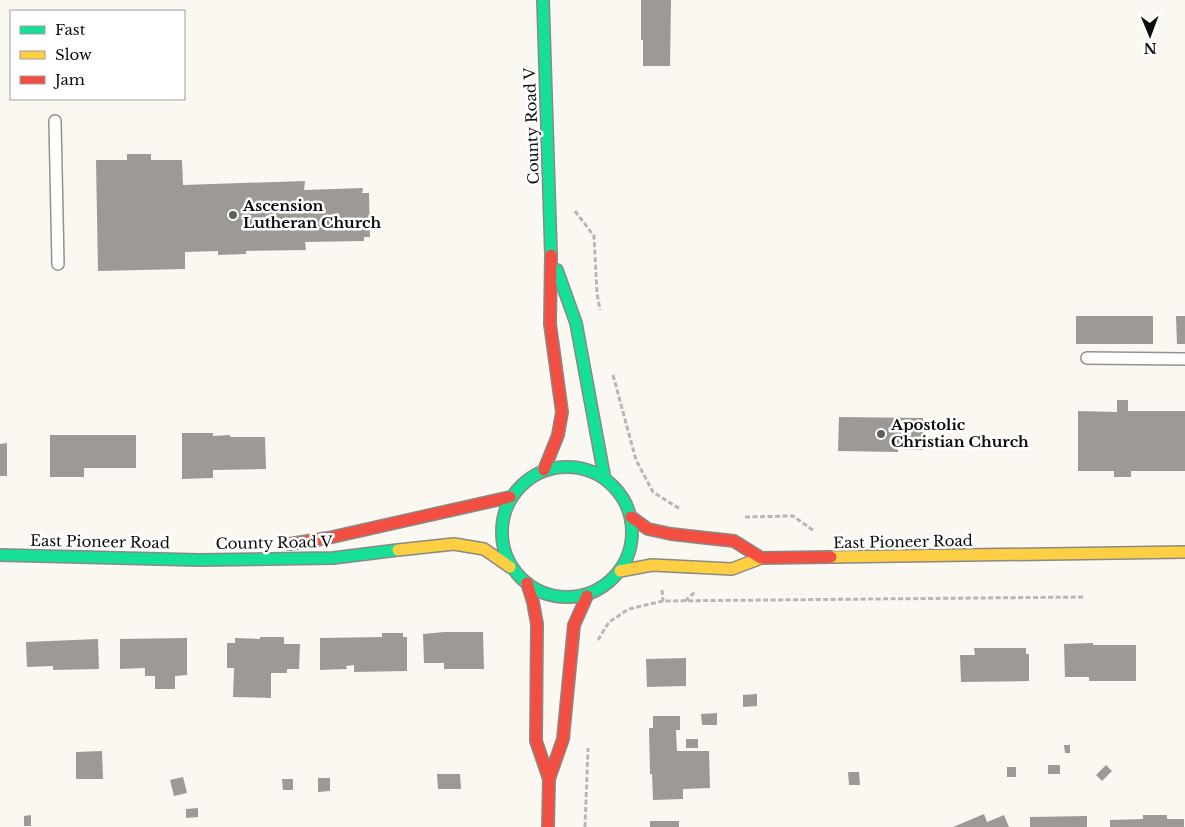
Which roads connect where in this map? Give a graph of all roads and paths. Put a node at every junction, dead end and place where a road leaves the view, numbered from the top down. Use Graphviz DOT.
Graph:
graph roads {
  1 [pos="543,0"];
  2 [pos="55,121"];
  3 [pos="594,236"];
  4 [pos="551,252"];
  5 [pos="58,264"];
  6 [pos="600,311"];
  7 [pos="1087,358"];
  8 [pos="1185,359"];
  9 [pos="613,374"];
  10 [pos="544,470"];
  11 [pos="604,475"];
  12 [pos="510,497"];
  13 [pos="687,512"];
  14 [pos="631,516"];
  15 [pos="793,516"];
  16 [pos="735,518"];
  17 [pos="1185,552"];
  18 [pos="0,555"];
  19 [pos="760,558"];
  20 [pos="199,560"];
  21 [pos="510,567"];
  22 [pos="620,571"];
  23 [pos="527,583"];
  24 [pos="588,596"];
  25 [pos="1085,597"];
  26 [pos="595,646"];
  27 [pos="589,740"];
  28 [pos="549,779"];
  29 [pos="548,827"];
  30 [pos="585,827"];
  1 -- 4 [label="main road, County Road V"];
  2 -- 5 [label="lane"];
  3 -- 6 [label="path"];
  4 -- 10 [label="main road, County Road V"];
  4 -- 11 [label="main road, County Road V"];
  7 -- 8 [label="lane"];
  9 -- 13 [label="path"];
  10 -- 11 [label="main road"];
  10 -- 12 [label="main road"];
  11 -- 14 [label="main road"];
  12 -- 20 [label="main road, County Road V"];
  12 -- 21 [label="main road"];
  14 -- 19 [label="main road"];
  14 -- 22 [label="main road"];
  15 -- 16 [label="path"];
  17 -- 19 [label="main road, East Pioneer Road"];
  18 -- 20 [label="main road, East Pioneer Road"];
  19 -- 22 [label="main road"];
  20 -- 21 [label="main road, County Road V"];
  21 -- 23 [label="main road"];
  22 -- 24 [label="main road"];
  23 -- 24 [label="main road"];
  23 -- 28 [label="main road"];
  24 -- 28 [label="main road"];
  25 -- 26 [label="path"];
  27 -- 30 [label="path"];
  28 -- 29 [label="main road"];
}
